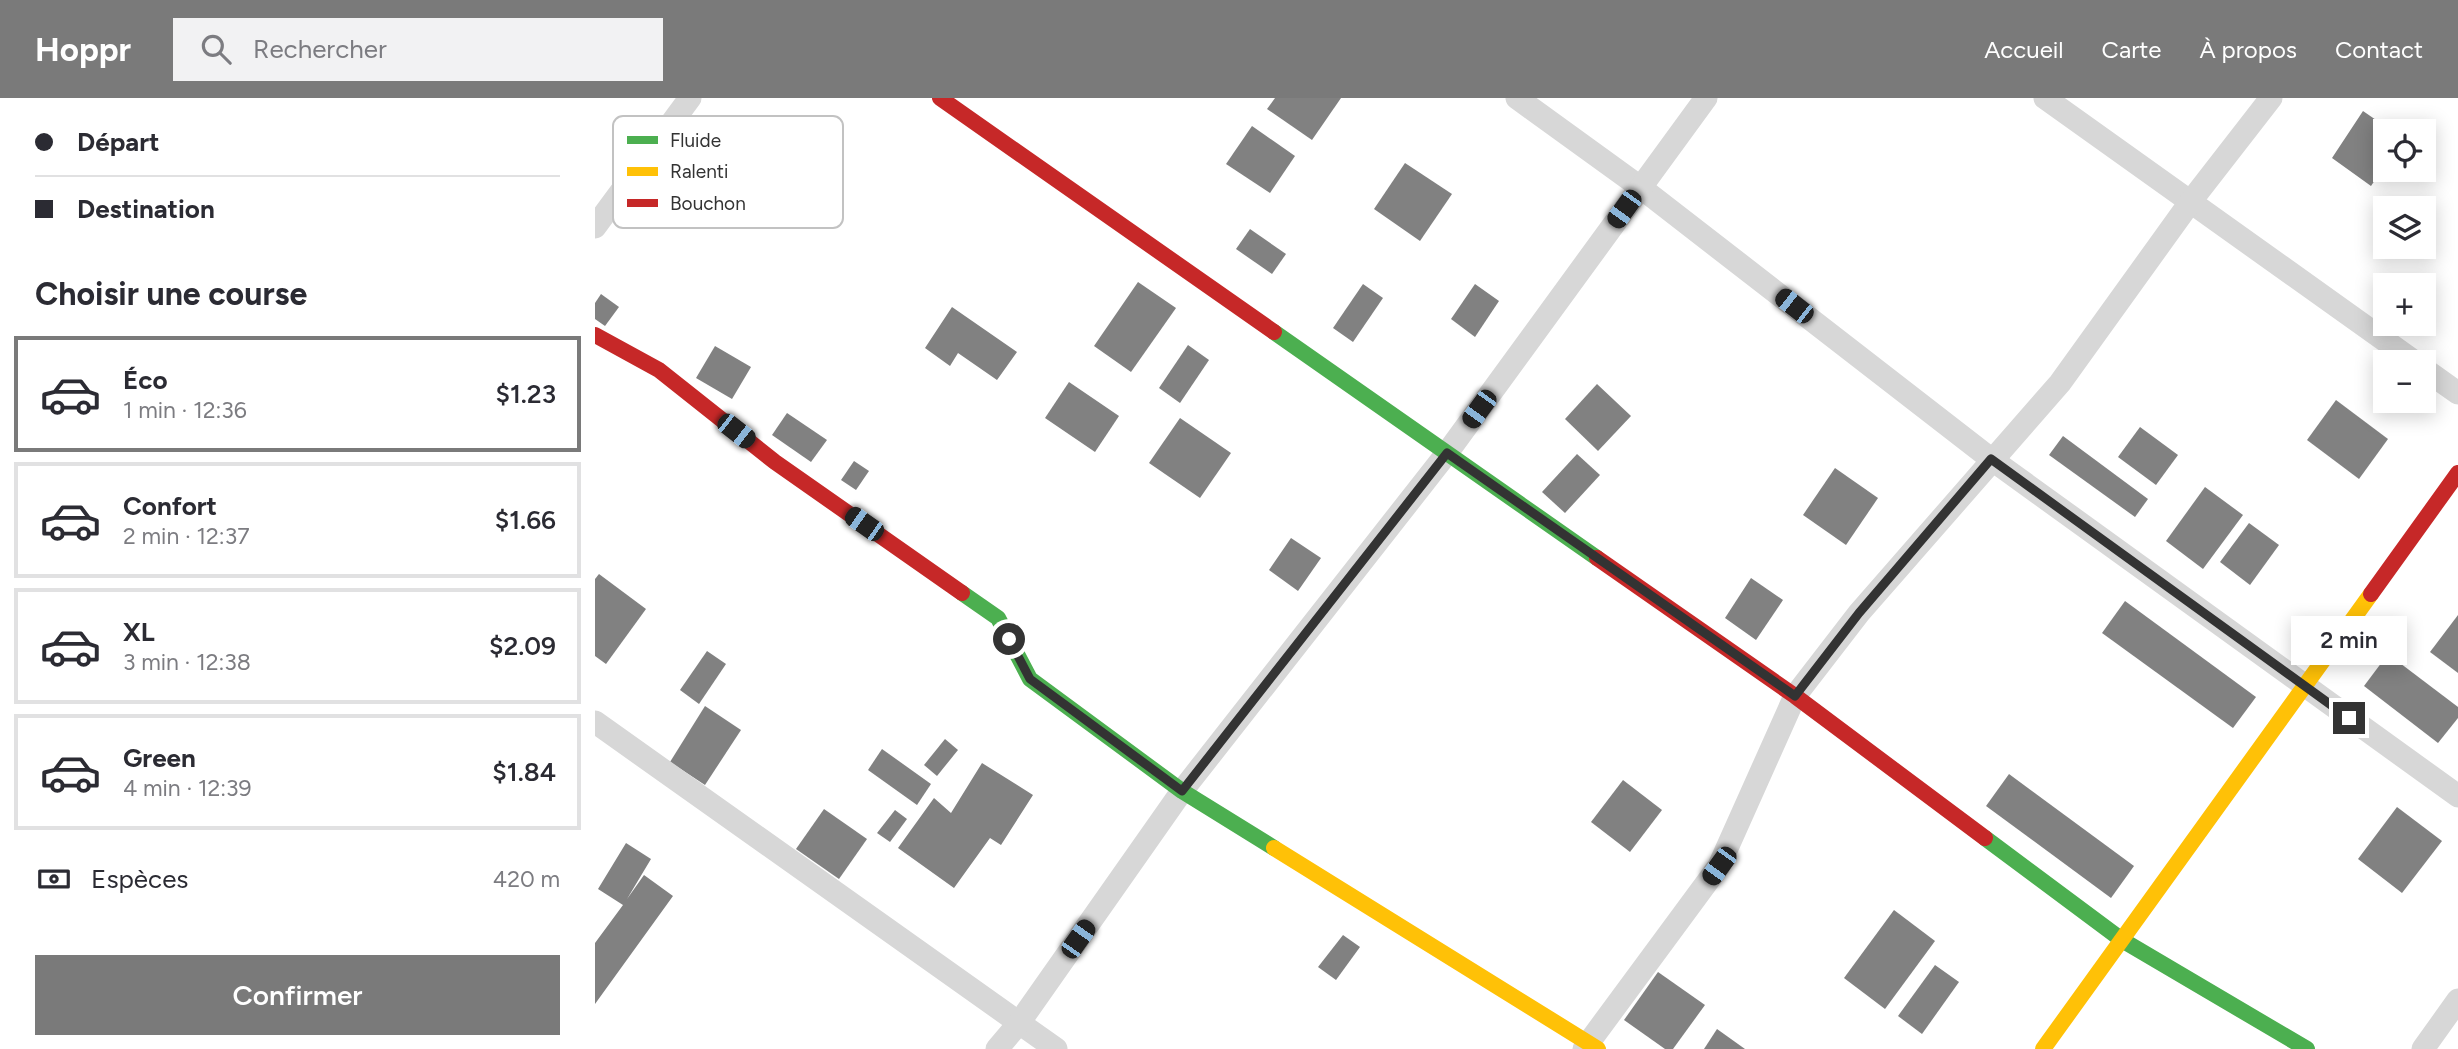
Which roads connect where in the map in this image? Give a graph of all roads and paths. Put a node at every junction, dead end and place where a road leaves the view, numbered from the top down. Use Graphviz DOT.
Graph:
graph roads {
  1 [pos="690,98"];
  2 [pos="940,98"];
  3 [pos="1517,98"];
  4 [pos="1706,98"];
  5 [pos="2045,98"];
  6 [pos="2271,98"];
  7 [pos="677,116"];
  8 [pos="1640,187"];
  9 [pos="2191,201"];
  10 [pos="613,203"];
  11 [pos="595,227"];
  12 [pos="595,335"];
  13 [pos="2398,350"];
  14 [pos="2436,377"];
  15 [pos="2458,393"];
  16 [pos="1447,453"];
  17 [pos="1991,459"];
  18 [pos="2458,473"];
  19 [pos="2305,686"];
  20 [pos="1795,696"];
  21 [pos="595,722"];
  22 [pos="1182,791"];
  23 [pos="2458,796"];
  24 [pos="2122,940"];
  25 [pos="2458,1000"];
  26 [pos="1019,1023"];
  27 [pos="1590,1047"];
  28 [pos="997,1049"];
  29 [pos="1056,1049"];
  30 [pos="2043,1049"];
  31 [pos="2307,1049"];
  32 [pos="2423,1049"];
  1 -- 7 [label="street"];
  2 -- 16 [label="street"];
  3 -- 8 [label="street"];
  4 -- 8 [label="street"];
  5 -- 9 [label="street"];
  6 -- 9 [label="street"];
  8 -- 16 [label="street"];
  8 -- 17 [label="street"];
  9 -- 13 [label="street"];
  9 -- 17 [label="street"];
  10 -- 11 [label="street"];
  12 -- 22 [label="street"];
  14 -- 15 [label="street"];
  16 -- 20 [label="street"];
  16 -- 22 [label="street"];
  17 -- 19 [label="street"];
  17 -- 20 [label="street"];
  18 -- 19 [label="street"];
  19 -- 23 [label="street"];
  19 -- 24 [label="street"];
  20 -- 24 [label="street"];
  20 -- 27 [label="street"];
  21 -- 26 [label="street"];
  22 -- 26 [label="street"];
  22 -- 27 [label="street"];
  24 -- 30 [label="street"];
  24 -- 31 [label="street"];
  25 -- 32 [label="street"];
  26 -- 28 [label="street"];
  26 -- 29 [label="street"];
}
